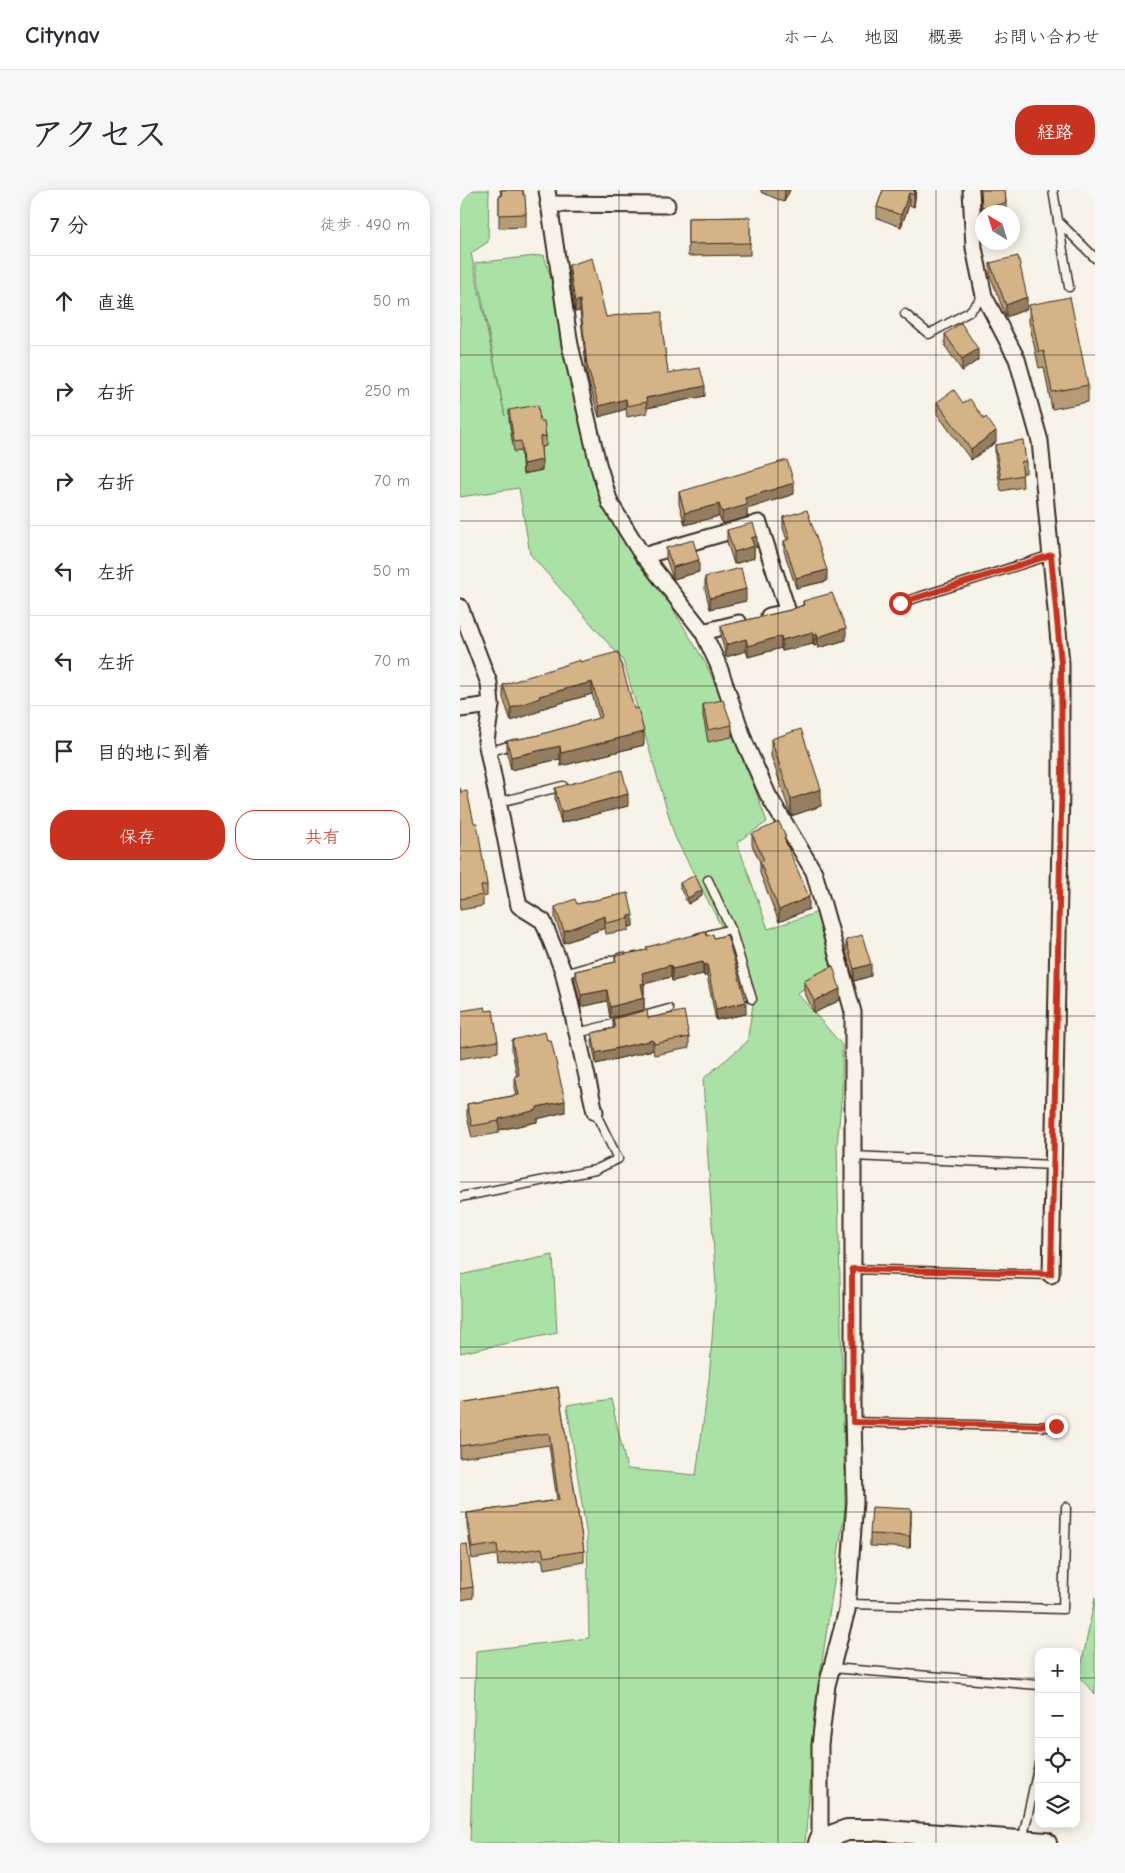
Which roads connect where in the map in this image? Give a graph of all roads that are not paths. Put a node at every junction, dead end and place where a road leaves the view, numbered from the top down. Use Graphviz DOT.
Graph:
graph roads {
  1 [pos="971,190"];
  2 [pos="1054,190"];
  3 [pos="548,197"];
  4 [pos="667,205"];
  5 [pos="1058,221"];
  6 [pos="1095,258"];
  7 [pos="1069,287"];
  8 [pos="984,296"];
  9 [pos="906,314"];
  10 [pos="1051,555"];
  11 [pos="643,556"];
  12 [pos="900,603"];
  13 [pos="460,607"];
  14 [pos="702,632"];
  15 [pos="491,705"];
  16 [pos="460,709"];
  17 [pos="526,741"];
  18 [pos="488,752"];
  19 [pos="571,784"];
  20 [pos="500,802"];
  21 [pos="708,880"];
  22 [pos="731,929"];
  23 [pos="692,939"];
  24 [pos="635,954"];
  25 [pos="564,974"];
  26 [pos="752,999"];
  27 [pos="669,1010"];
  28 [pos="577,1033"];
  29 [pos="595,1112"];
  30 [pos="853,1156"];
  31 [pos="1053,1166"];
  32 [pos="460,1197"];
  33 [pos="852,1269"];
  34 [pos="1051,1274"];
  35 [pos="853,1422"];
  36 [pos="1056,1426"];
  37 [pos="1066,1507"];
  38 [pos="848,1604"];
  39 [pos="832,1668"];
  40 [pos="1035,1685"];
  41 [pos="1035,1782"];
  42 [pos="820,1841"];
  43 [pos="1022,1841"];
  44 [pos="1046,1843"];
  1 -- 8 [label="street"];
  2 -- 5 [label="lane"];
  3 -- 4 [label="street"];
  3 -- 11 [label="street"];
  5 -- 6 [label="lane"];
  5 -- 7 [label="lane"];
  8 -- 9 [label="lane"];
  8 -- 10 [label="street"];
  10 -- 12 [label="lane"];
  10 -- 31 [label="street"];
  11 -- 14 [label="street"];
  11 -- 14 [label="street"];
  13 -- 15 [label="street"];
  14 -- 30 [label="street"];
  15 -- 16 [label="street"];
  15 -- 18 [label="street"];
  17 -- 18 [label="lane"];
  18 -- 20 [label="street"];
  19 -- 20 [label="lane"];
  20 -- 25 [label="street"];
  21 -- 22 [label="lane"];
  22 -- 23 [label="lane"];
  22 -- 26 [label="lane"];
  24 -- 25 [label="lane"];
  25 -- 28 [label="street"];
  27 -- 28 [label="lane"];
  28 -- 29 [label="street"];
  29 -- 32 [label="lane"];
  30 -- 31 [label="lane"];
  30 -- 33 [label="street"];
  31 -- 34 [label="street"];
  33 -- 34 [label="lane"];
  33 -- 35 [label="street"];
  35 -- 36 [label="lane"];
  35 -- 38 [label="street"];
  37 -- 38 [label="lane"];
  38 -- 39 [label="street"];
  39 -- 40 [label="lane"];
  39 -- 42 [label="street"];
  41 -- 43 [label="lane"];
  42 -- 43 [label="street"];
  43 -- 44 [label="street"];
}
